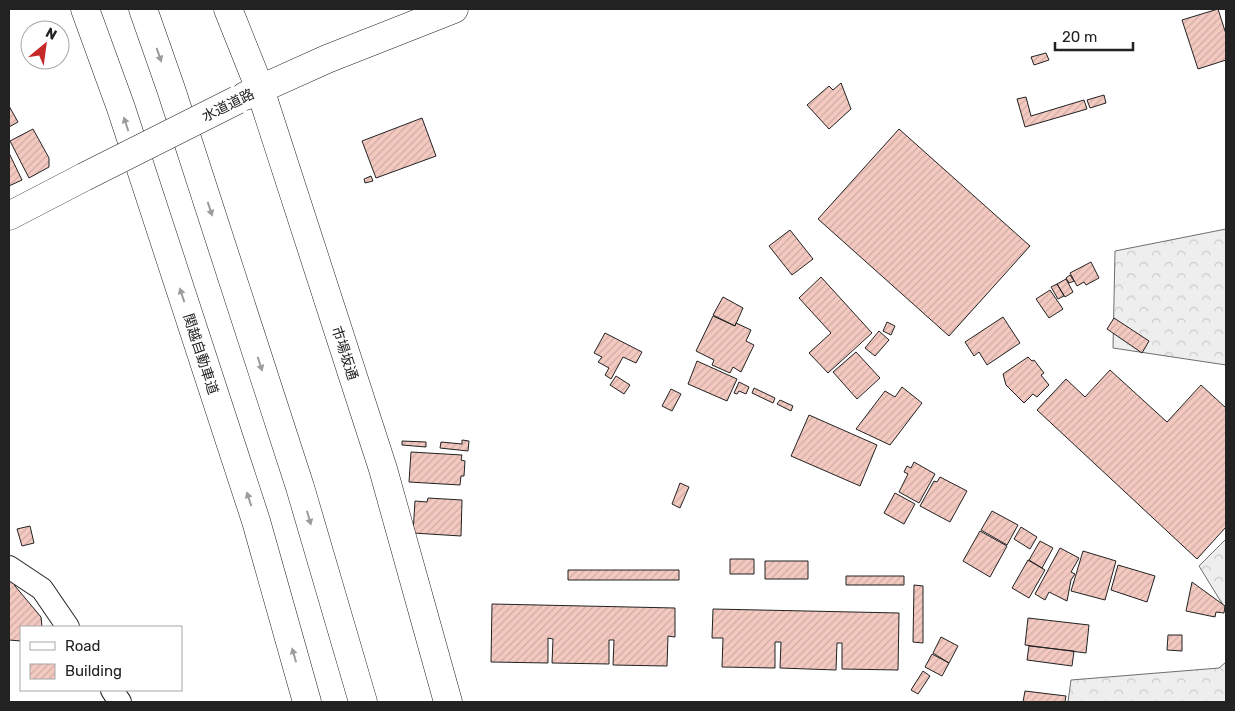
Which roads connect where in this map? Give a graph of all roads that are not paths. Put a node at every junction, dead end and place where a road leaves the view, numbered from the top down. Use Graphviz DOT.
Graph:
graph roads {
  1 [pos="85,9"];
  2 [pos="143,9"];
  3 [pos="228,9"];
  4 [pos="454,9"];
  5 [pos="248,95"];
  6 [pos="9,216"];
  7 [pos="9,567"];
  8 [pos="67,626"];
  9 [pos="113,691"];
  10 [pos="120,702"];
  11 [pos="307,702"];
  12 [pos="362,702"];
  13 [pos="448,702"];
  11 -- 1 [label="main road, 関越自動車道, one-way"];
  2 -- 12 [label="main road, one-way"];
  3 -- 5 [label="main road, 市場坂通"];
  4 -- 5 [label="main road, 水道道路"];
  5 -- 6 [label="main road, 水道道路, bridge"];
  5 -- 13 [label="main road, 市場坂通"];
  7 -- 8 [label="street"];
  9 -- 10 [label="street"];
}
